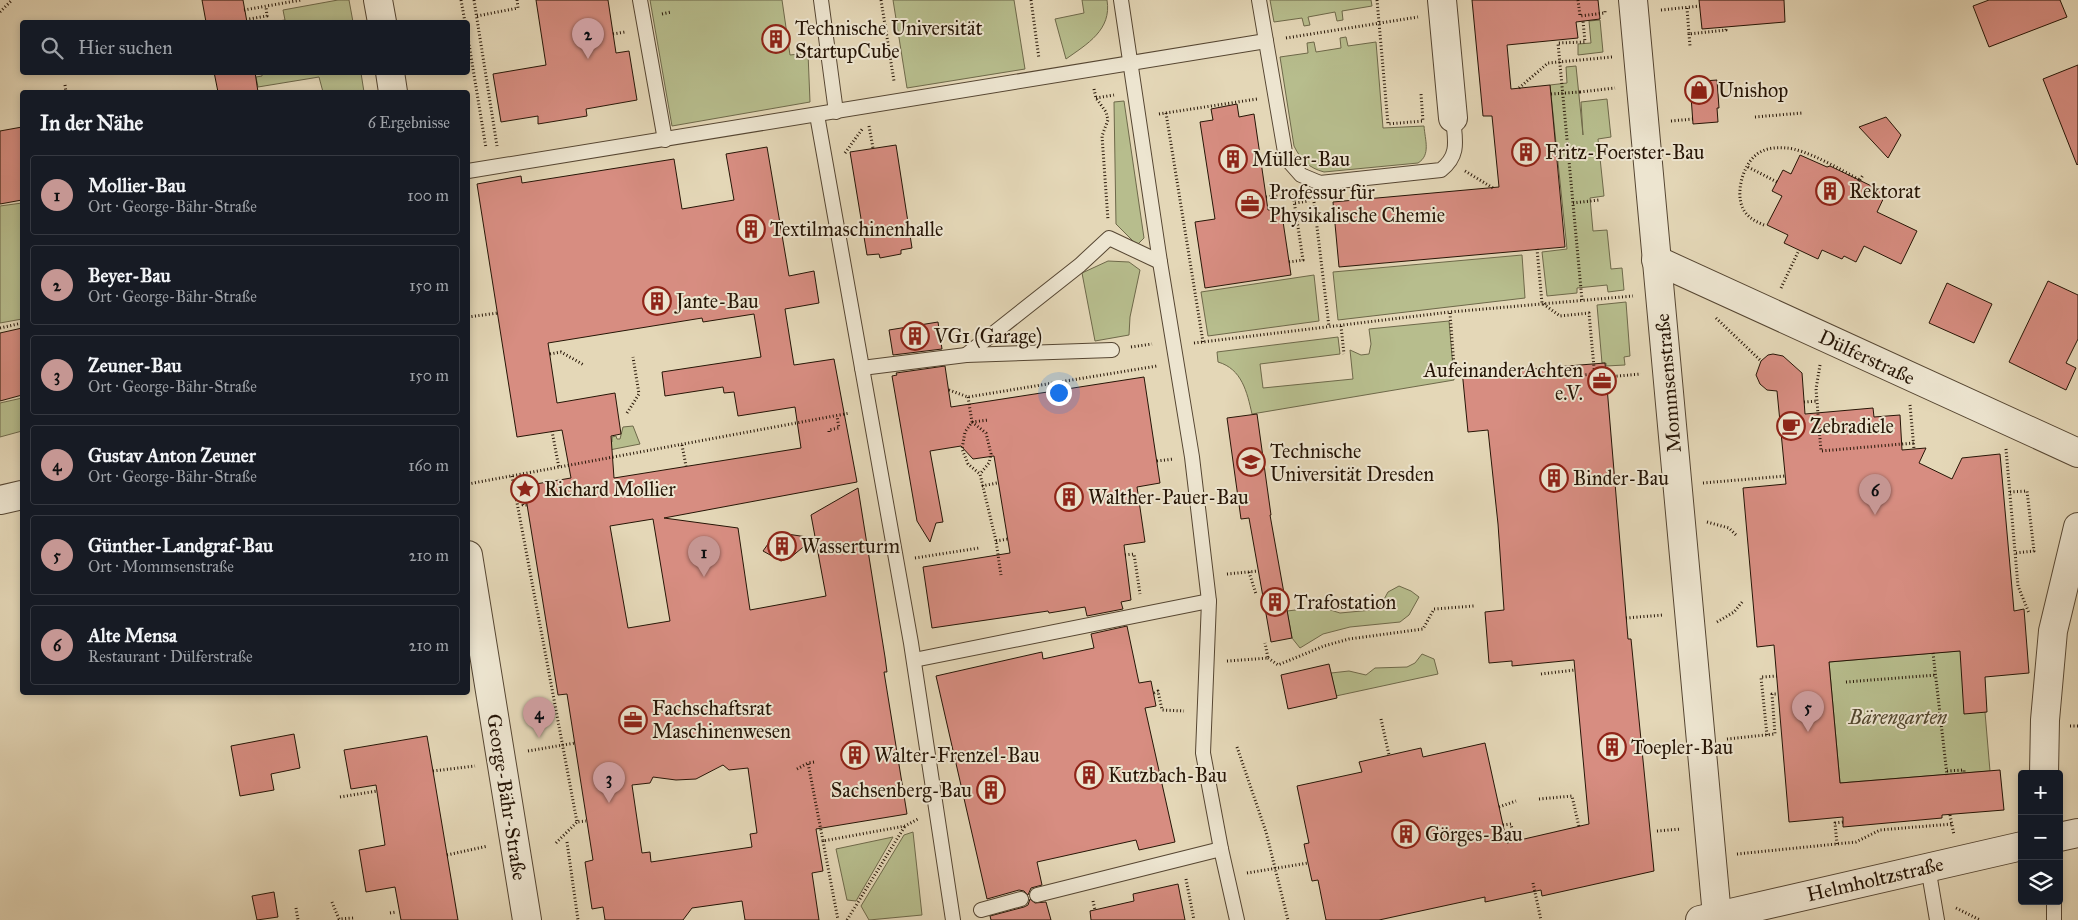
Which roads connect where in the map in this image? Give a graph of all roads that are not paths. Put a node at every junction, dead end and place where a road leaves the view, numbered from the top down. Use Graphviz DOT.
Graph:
graph roads {
  1 [pos="378,0"];
  2 [pos="640,0"];
  3 [pos="821,0"];
  4 [pos="1121,0"];
  5 [pos="1259,0"];
  6 [pos="1442,0"];
  7 [pos="1633,0"];
  8 [pos="382,20"];
  9 [pos="1266,41"];
  10 [pos="1130,64"];
  11 [pos="390,75"];
  12 [pos="393,90"];
  13 [pos="836,112"];
  14 [pos="817,115"];
  15 [pos="1453,118"];
  16 [pos="665,140"];
  17 [pos="470,171"];
  18 [pos="1656,260"];
  19 [pos="1160,262"];
  20 [pos="1112,350"];
  21 [pos="966,354"];
  22 [pos="862,368"];
  23 [pos="2078,453"];
  24 [pos="20,495"];
  25 [pos="0,500"];
  26 [pos="2078,527"];
  27 [pos="470,567"];
  28 [pos="1209,601"];
  29 [pos="914,660"];
  30 [pos="2044,770"];
  31 [pos="2078,833"];
  32 [pos="2063,836"];
  33 [pos="2018,847"];
  34 [pos="1221,849"];
  35 [pos="1928,867"];
  36 [pos="1037,896"];
  37 [pos="1021,899"];
  38 [pos="2054,905"];
  39 [pos="981,910"];
  40 [pos="1709,918"];
  41 [pos="527,920"];
  42 [pos="953,920"];
  43 [pos="1237,920"];
  44 [pos="1937,920"];
  45 [pos="2054,920"];
  1 -- 8 [label="street"];
  2 -- 16 [label="lane"];
  3 -- 13 [label="lane"];
  4 -- 10 [label="lane"];
  5 -- 9 [label="lane"];
  6 -- 15 [label="street"];
  7 -- 18 [label="street, Mommsenstraße"];
  9 -- 10 [label="lane"];
  9 -- 15 [label="lane"];
  10 -- 13 [label="lane"];
  10 -- 19 [label="lane"];
  11 -- 12 [label="street"];
  13 -- 14 [label="lane"];
  14 -- 16 [label="lane"];
  14 -- 22 [label="lane"];
  16 -- 17 [label="lane"];
  18 -- 23 [label="street, Dülferstraße"];
  18 -- 40 [label="street, Mommsenstraße"];
  19 -- 21 [label="lane"];
  19 -- 28 [label="lane"];
  20 -- 21 [label="lane"];
  21 -- 22 [label="lane"];
  22 -- 29 [label="lane"];
  24 -- 25 [label="street"];
  26 -- 30 [label="street"];
  27 -- 41 [label="street, George-Bähr-Straße"];
  28 -- 29 [label="lane"];
  28 -- 34 [label="lane"];
  29 -- 42 [label="lane"];
  31 -- 32 [label="street"];
  33 -- 35 [label="street, Helmholtzstraße"];
  34 -- 36 [label="lane"];
  34 -- 43 [label="lane"];
  35 -- 40 [label="street, Helmholtzstraße"];
  35 -- 44 [label="lane"];
  37 -- 39 [label="lane"];
  38 -- 45 [label="lane"];
}
